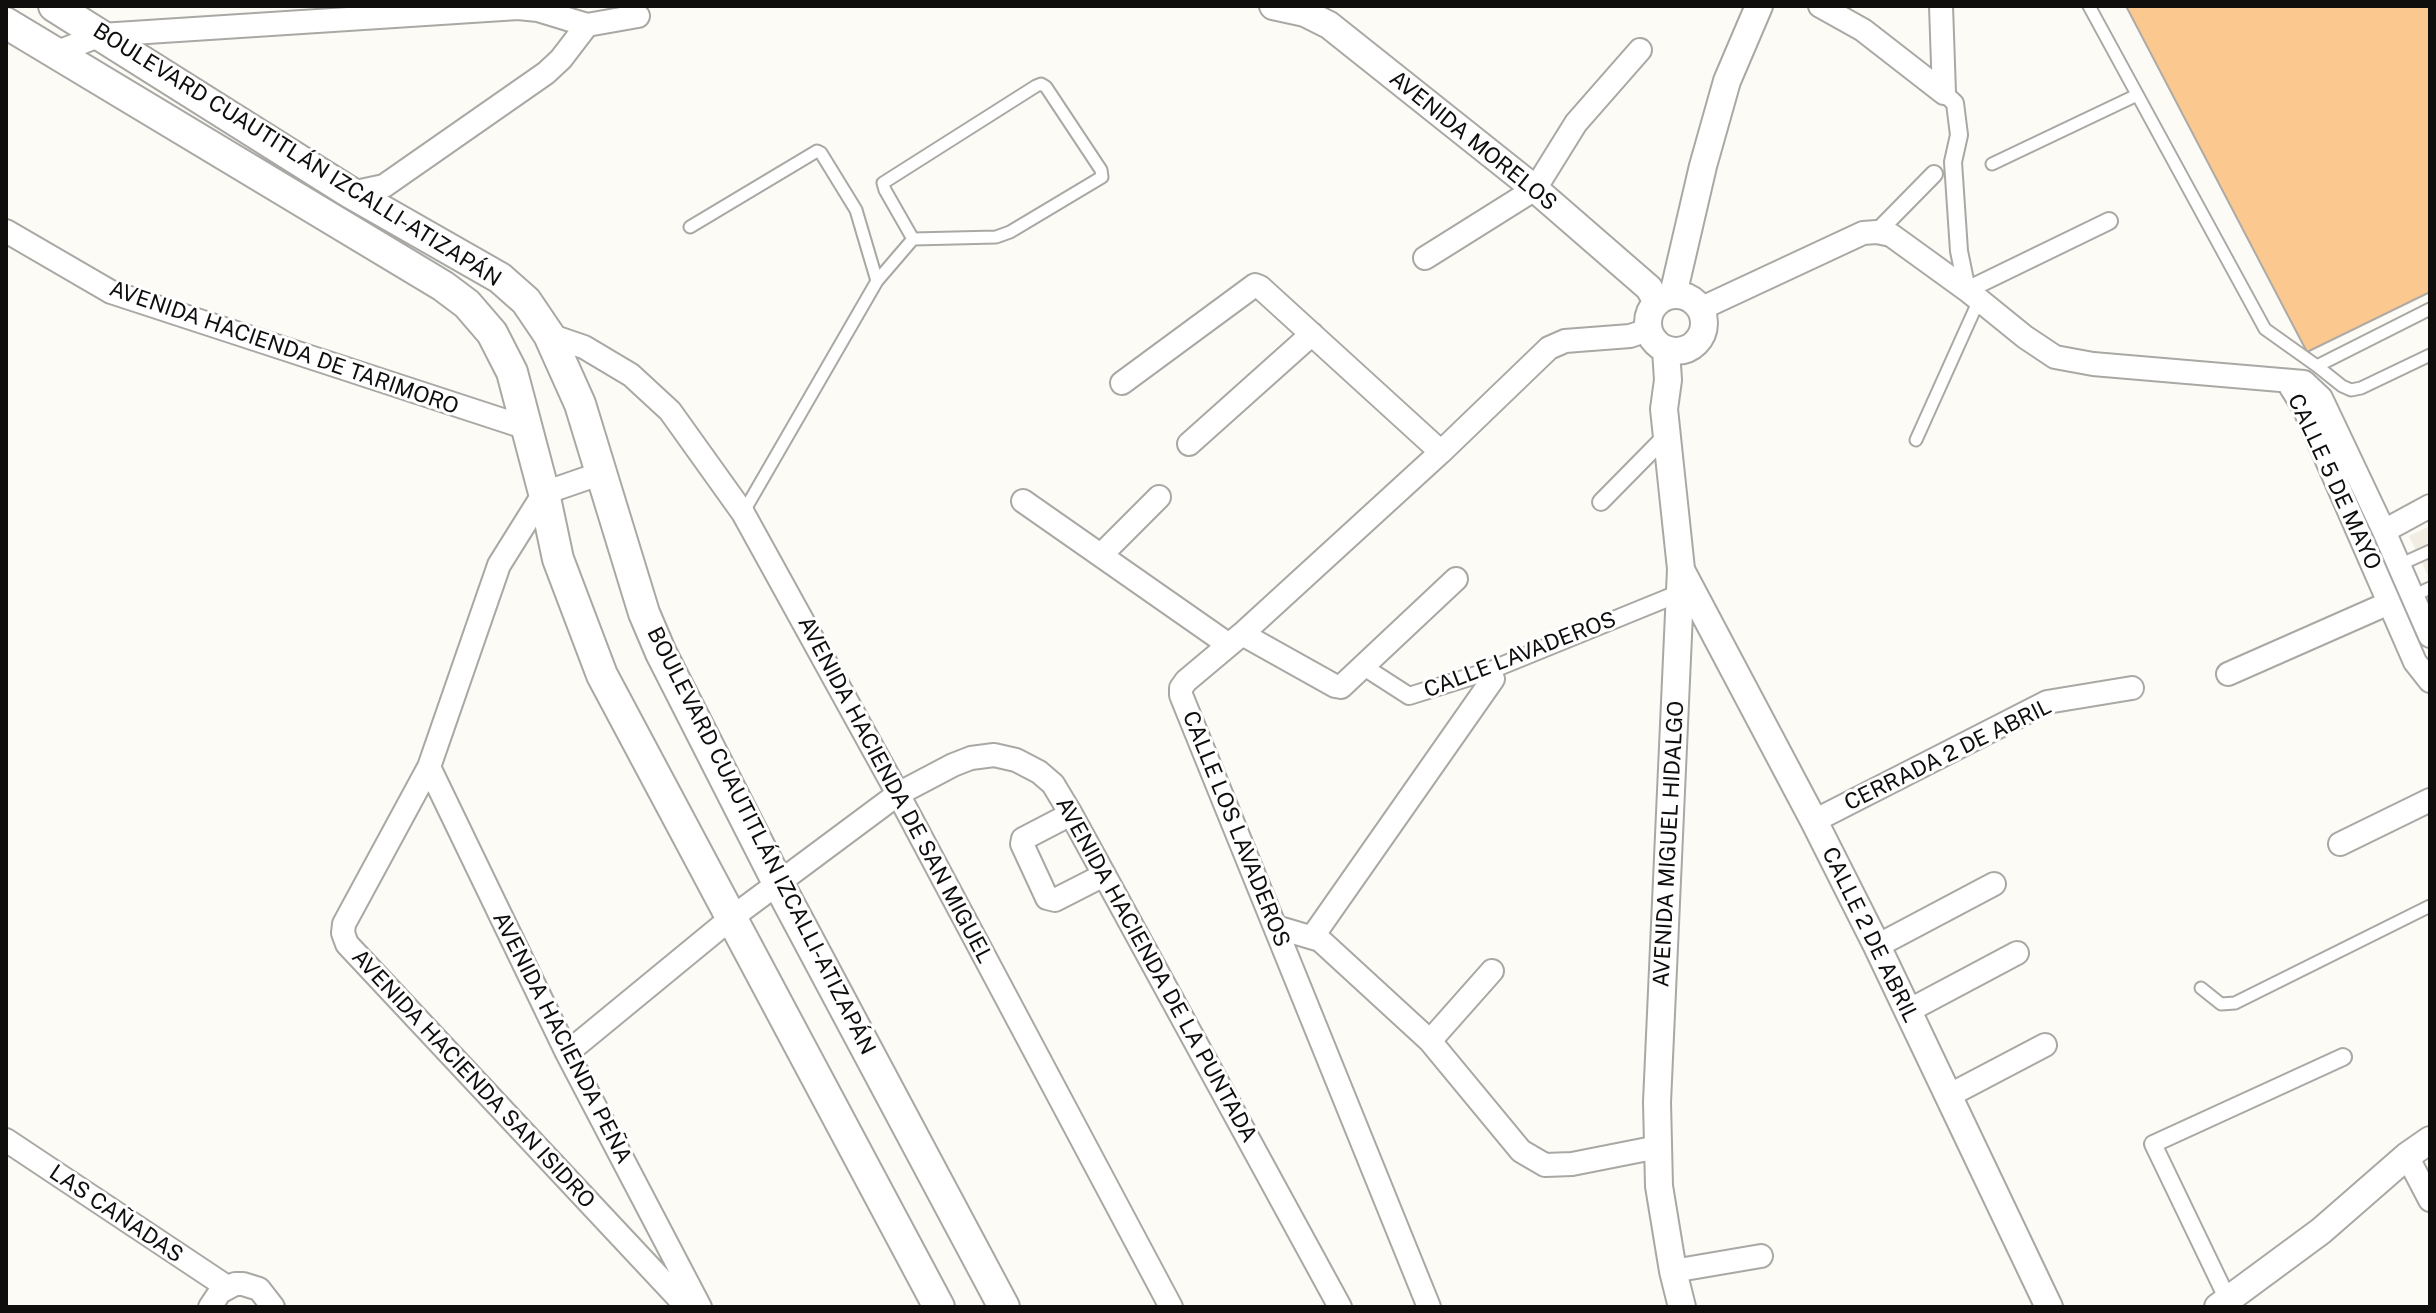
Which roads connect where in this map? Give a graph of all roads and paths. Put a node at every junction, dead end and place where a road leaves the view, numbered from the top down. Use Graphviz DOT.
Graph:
graph roads {
  1 [pos="54,6"];
  2 [pos="1273,6"];
  3 [pos="1759,6"];
  4 [pos="1820,6"];
  5 [pos="1941,6"];
  6 [pos="2089,6"];
  7 [pos="638,16"];
  8 [pos="6,23"];
  9 [pos="587,25"];
  10 [pos="101,35"];
  11 [pos="1640,50"];
  12 [pos="55,53"];
  13 [pos="1944,93"];
  14 [pos="2137,95"];
  15 [pos="1992,164"];
  16 [pos="1934,174"];
  17 [pos="1535,189"];
  18 [pos="351,193"];
  19 [pos="2109,221"];
  20 [pos="690,227"];
  21 [pos="6,231"];
  22 [pos="1877,232"];
  23 [pos="913,239"];
  24 [pos="1425,258"];
  25 [pos="877,281"];
  26 [pos="1679,294"];
  27 [pos="1973,295"];
  28 [pos="2430,309"];
  29 [pos="1312,334"];
  30 [pos="549,335"];
  31 [pos="1664,344"];
  32 [pos="2430,355"];
  33 [pos="2317,366"];
  34 [pos="1122,383"];
  35 [pos="527,428"];
  36 [pos="1667,435"];
  37 [pos="1916,440"];
  38 [pos="1189,444"];
  39 [pos="1441,452"];
  40 [pos="602,473"];
  41 [pos="544,493"];
  42 [pos="1159,497"];
  43 [pos="2357,500"];
  44 [pos="1023,501"];
  45 [pos="1601,502"];
  46 [pos="2430,506"];
  47 [pos="743,513"];
  48 [pos="2384,531"];
  49 [pos="2430,551"];
  50 [pos="1101,555"];
  51 [pos="2399,565"];
  52 [pos="1456,579"];
  53 [pos="2422,592"];
  54 [pos="1685,596"];
  55 [pos="2389,603"];
  56 [pos="2430,636"];
  57 [pos="1236,640"];
  58 [pos="1364,667"];
  59 [pos="2228,674"];
  60 [pos="1493,679"];
  61 [pos="2430,681"];
  62 [pos="2132,688"];
  63 [pos="429,767"];
  64 [pos="898,794"];
  65 [pos="2430,800"];
  66 [pos="1071,814"];
  67 [pos="1814,821"];
  68 [pos="2340,844"];
  69 [pos="1104,875"];
  70 [pos="778,883"];
  71 [pos="1994,884"];
  72 [pos="2430,906"];
  73 [pos="730,919"];
  74 [pos="1276,927"];
  75 [pos="1313,936"];
  76 [pos="1877,946"];
  77 [pos="2017,953"];
  78 [pos="1492,971"];
  79 [pos="2201,988"];
  80 [pos="1908,1011"];
  81 [pos="1430,1041"];
  82 [pos="2045,1045"];
  83 [pos="567,1053"];
  84 [pos="2343,1057"];
  85 [pos="1948,1096"];
  86 [pos="6,1140"];
  87 [pos="2430,1140"];
  88 [pos="1658,1147"];
  89 [pos="2407,1156"];
  90 [pos="2430,1200"];
  91 [pos="1761,1256"];
  92 [pos="1673,1271"];
  93 [pos="227,1287"];
  94 [pos="2223,1303"];
  95 [pos="210,1307"];
  96 [pos="273,1307"];
  97 [pos="687,1307"];
  98 [pos="700,1307"];
  99 [pos="939,1307"];
  100 [pos="1004,1307"];
  101 [pos="1171,1307"];
  102 [pos="1340,1307"];
  103 [pos="1429,1307"];
  104 [pos="1682,1307"];
  105 [pos="2049,1307"];
  1 -- 10 [label="main road, BOULEVARD CUAUTITLÁN IZCALLI-ATIZAPÁN"];
  2 -- 17 [label="street, AVENIDA MORELOS"];
  3 -- 26 [label="street"];
  4 -- 13 [label="street"];
  5 -- 13 [label="street"];
  6 -- 14 [label="lane"];
  7 -- 9 [label="street"];
  8 -- 12 [label="main road, BOULEVARD CUAUTITLÁN IZCALLI-ATIZAPÁN"];
  9 -- 10 [label="street"];
  9 -- 18 [label="street"];
  10 -- 12 [label="street"];
  10 -- 18 [label="main road, BOULEVARD CUAUTITLÁN IZCALLI-ATIZAPÁN"];
  11 -- 17 [label="street"];
  12 -- 35 [label="main road, BOULEVARD CUAUTITLÁN IZCALLI-ATIZAPÁN"];
  13 -- 27 [label="street"];
  14 -- 15 [label="lane"];
  14 -- 33 [label="lane"];
  16 -- 22 [label="street"];
  17 -- 24 [label="street"];
  17 -- 26 [label="street, AVENIDA MORELOS"];
  18 -- 30 [label="main road, BOULEVARD CUAUTITLÁN IZCALLI-ATIZAPÁN"];
  19 -- 27 [label="street"];
  20 -- 25 [label="lane"];
  21 -- 35 [label="street, AVENIDA HACIENDA DE TARIMORO"];
  22 -- 26 [label="street"];
  22 -- 27 [label="street"];
  23 -- 23 [label="lane"];
  23 -- 25 [label="lane"];
  25 -- 47 [label="lane"];
  26 -- 31 [label="street"];
  26 -- 31 [label="street"];
  27 -- 37 [label="lane"];
  27 -- 43 [label="street, CALLE 5 DE MAYO"];
  28 -- 33 [label="lane"];
  29 -- 34 [label="street"];
  29 -- 38 [label="street"];
  29 -- 39 [label="street"];
  30 -- 40 [label="main road, BOULEVARD CUAUTITLÁN IZCALLI-ATIZAPÁN"];
  30 -- 47 [label="street, AVENIDA HACIENDA DE SAN MIGUEL"];
  31 -- 36 [label="street, AVENIDA MIGUEL HIDALGO"];
  31 -- 39 [label="street, CALLE LOS LAVADEROS"];
  32 -- 33 [label="lane"];
  35 -- 41 [label="main road, BOULEVARD CUAUTITLÁN IZCALLI-ATIZAPÁN"];
  36 -- 45 [label="street"];
  36 -- 54 [label="street, AVENIDA MIGUEL HIDALGO"];
  39 -- 57 [label="street, CALLE LOS LAVADEROS"];
  40 -- 41 [label="street"];
  40 -- 70 [label="main road, BOULEVARD CUAUTITLÁN IZCALLI-ATIZAPÁN"];
  41 -- 63 [label="street, AVENIDA HACIENDA SAN ISIDRO"];
  41 -- 73 [label="main road, BOULEVARD CUAUTITLÁN IZCALLI-ATIZAPÁN"];
  42 -- 50 [label="street"];
  43 -- 48 [label="street, CALLE 5 DE MAYO"];
  43 -- 55 [label="street, CALLE 5 DE MAYO"];
  44 -- 50 [label="street"];
  46 -- 48 [label="street"];
  47 -- 64 [label="street, AVENIDA HACIENDA DE SAN MIGUEL"];
  48 -- 51 [label="street, CALLE 5 DE MAYO"];
  49 -- 51 [label="lane"];
  50 -- 57 [label="street"];
  51 -- 53 [label="street, CALLE 5 DE MAYO"];
  52 -- 58 [label="street"];
  53 -- 56 [label="street, CALLE 5 DE MAYO"];
  54 -- 58 [label="street, CALLE LAVADEROS"];
  54 -- 67 [label="street, CALLE 2 DE ABRIL"];
  54 -- 88 [label="street, AVENIDA MIGUEL HIDALGO"];
  55 -- 59 [label="street"];
  55 -- 61 [label="street, CALLE 5 DE MAYO"];
  57 -- 58 [label="street"];
  57 -- 74 [label="street, CALLE LOS LAVADEROS"];
  60 -- 75 [label="street"];
  62 -- 67 [label="street, CERRADA 2 DE ABRIL"];
  63 -- 83 [label="street, AVENIDA HACIENDA PEÑA"];
  63 -- 97 [label="street, AVENIDA HACIENDA SAN ISIDRO"];
  64 -- 66 [label="street, AVENIDA HACIENDA DE LA PUNTADA"];
  64 -- 70 [label="street, AVENIDA HACIENDA DE LA PUNTADA"];
  64 -- 101 [label="street, AVENIDA HACIENDA DE SAN MIGUEL"];
  65 -- 68 [label="street"];
  66 -- 69 [label="street, AVENIDA HACIENDA DE LA PUNTADA"];
  66 -- 69 [label="street"];
  67 -- 76 [label="street, CALLE 2 DE ABRIL"];
  69 -- 102 [label="street, AVENIDA HACIENDA DE LA PUNTADA"];
  70 -- 73 [label="street, AVENIDA HACIENDA DE LA PUNTADA"];
  70 -- 100 [label="main road, BOULEVARD CUAUTITLÁN IZCALLI-ATIZAPÁN"];
  71 -- 76 [label="street"];
  72 -- 79 [label="lane"];
  73 -- 83 [label="street, AVENIDA HACIENDA DE LA PUNTADA"];
  73 -- 99 [label="main road, BOULEVARD CUAUTITLÁN IZCALLI-ATIZAPÁN"];
  74 -- 75 [label="street"];
  74 -- 103 [label="street, CALLE LOS LAVADEROS"];
  75 -- 81 [label="street"];
  76 -- 80 [label="street, CALLE 2 DE ABRIL"];
  77 -- 80 [label="street"];
  78 -- 81 [label="street"];
  80 -- 85 [label="street, CALLE 2 DE ABRIL"];
  81 -- 88 [label="street"];
  82 -- 85 [label="street"];
  83 -- 98 [label="street, AVENIDA HACIENDA PEÑA"];
  84 -- 94 [label="street"];
  85 -- 105 [label="street, CALLE 2 DE ABRIL"];
  86 -- 93 [label="street, LAS CAÑADAS"];
  87 -- 89 [label="street"];
  88 -- 92 [label="street, AVENIDA MIGUEL HIDALGO"];
  89 -- 90 [label="street"];
  89 -- 94 [label="street"];
  91 -- 92 [label="street"];
  92 -- 104 [label="street, AVENIDA MIGUEL HIDALGO"];
  93 -- 95 [label="street"];
  93 -- 96 [label="street"];
}
